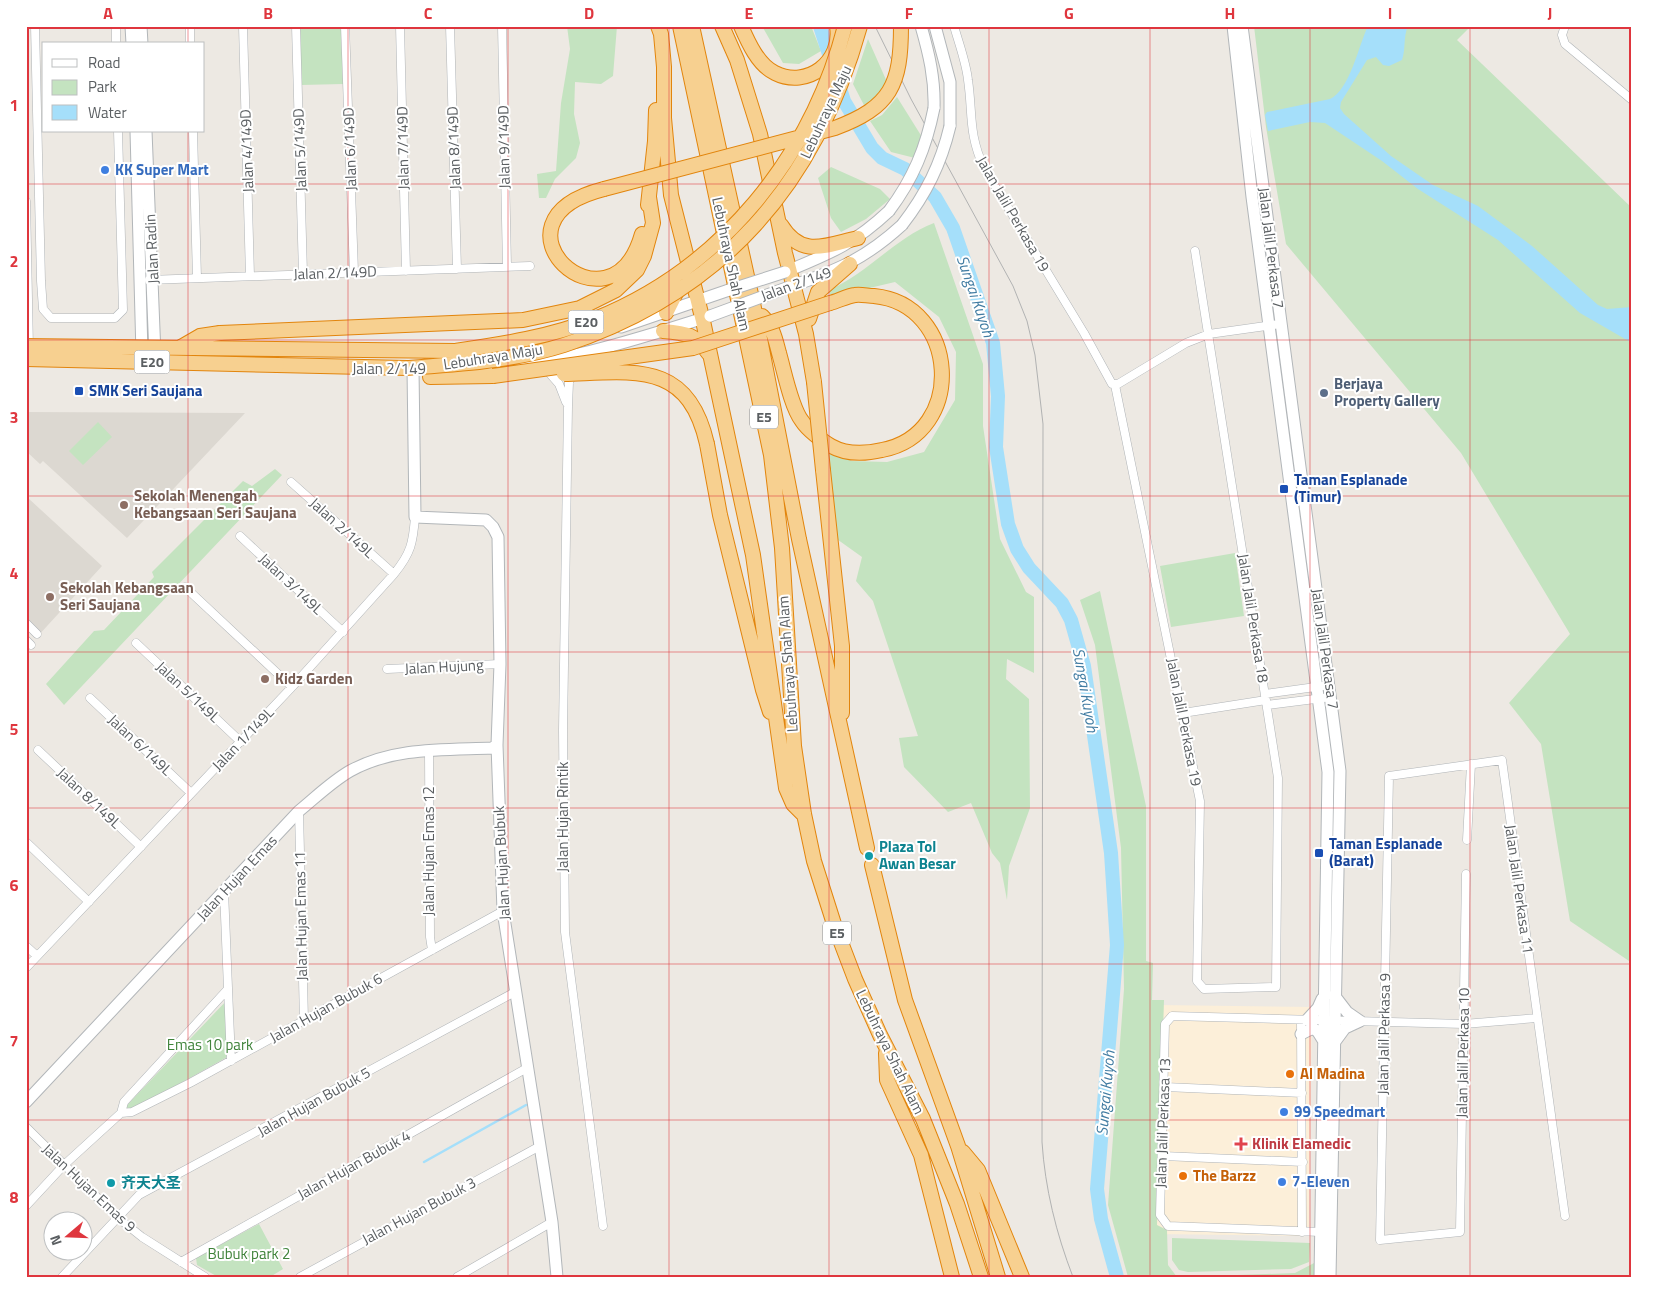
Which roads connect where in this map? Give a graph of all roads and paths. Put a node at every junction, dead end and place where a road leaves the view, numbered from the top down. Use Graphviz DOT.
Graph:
graph roads {
  1 [pos="35,26"];
  2 [pos="116,26"];
  3 [pos="131,26"];
  4 [pos="141,26"];
  5 [pos="190,26"];
  6 [pos="243,26"];
  7 [pos="296,26"];
  8 [pos="346,26"];
  9 [pos="400,26"];
  10 [pos="450,26"];
  11 [pos="502,26"];
  12 [pos="656,26"];
  13 [pos="680,26"];
  14 [pos="692,26"];
  15 [pos="722,26"];
  16 [pos="741,26"];
  17 [pos="838,26"];
  18 [pos="846,26"];
  19 [pos="860,26"];
  20 [pos="901,26"];
  21 [pos="921,26"];
  22 [pos="935,26"];
  23 [pos="954,26"];
  24 [pos="1233,26"];
  25 [pos="1242,26"];
  26 [pos="1565,26"];
  27 [pos="116,42"];
  28 [pos="132,42"];
  29 [pos="142,42"];
  30 [pos="190,42"];
  31 [pos="1632,100"];
  32 [pos="118,132"];
  33 [pos="136,132"];
  34 [pos="146,132"];
  35 [pos="193,132"];
  36 [pos="650,197"];
  37 [pos="26,201"];
  38 [pos="778,220"];
  39 [pos="858,238"];
  40 [pos="686,248"];
  41 [pos="1195,251"];
  42 [pos="850,264"];
  43 [pos="530,266"];
  44 [pos="507,267"];
  45 [pos="457,269"];
  46 [pos="406,271"];
  47 [pos="787,271"];
  48 [pos="354,272"];
  49 [pos="303,274"];
  50 [pos="250,276"];
  51 [pos="197,278"];
  52 [pos="140,280"];
  53 [pos="153,280"];
  54 [pos="27,283"];
  55 [pos="791,286"];
  56 [pos="701,300"];
  57 [pos="754,308"];
  58 [pos="666,313"];
  59 [pos="706,317"];
  60 [pos="1280,324"];
  61 [pos="1268,325"];
  62 [pos="663,331"];
  63 [pos="806,334"];
  64 [pos="1209,334"];
  65 [pos="27,342"];
  66 [pos="142,342"];
  67 [pos="155,342"];
  68 [pos="180,347"];
  69 [pos="597,351"];
  70 [pos="710,357"];
  71 [pos="27,362"];
  72 [pos="536,363"];
  73 [pos="142,366"];
  74 [pos="155,366"];
  75 [pos="410,368"];
  76 [pos="493,376"];
  77 [pos="1117,385"];
  78 [pos="568,406"];
  79 [pos="291,482"];
  80 [pos="415,518"];
  81 [pos="240,536"];
  82 [pos="394,574"];
  83 [pos="185,588"];
  84 [pos="26,623"];
  85 [pos="343,632"];
  86 [pos="38,634"];
  87 [pos="136,643"];
  88 [pos="500,664"];
  89 [pos="387,669"];
  90 [pos="1330,685"];
  91 [pos="292,687"];
  92 [pos="1317,687"];
  93 [pos="1332,697"];
  94 [pos="90,698"];
  95 [pos="1318,699"];
  96 [pos="1266,700"];
  97 [pos="1184,713"];
  98 [pos="778,723"];
  99 [pos="842,741"];
  100 [pos="241,742"];
  101 [pos="497,745"];
  102 [pos="38,750"];
  103 [pos="429,751"];
  104 [pos="1471,764"];
  105 [pos="191,793"];
  106 [pos="299,811"];
  107 [pos="804,814"];
  108 [pos="1467,840"];
  109 [pos="26,842"];
  110 [pos="141,846"];
  111 [pos="867,848"];
  112 [pos="872,865"];
  113 [pos="1466,874"];
  114 [pos="224,892"];
  115 [pos="89,902"];
  116 [pos="503,911"];
  117 [pos="26,946"];
  118 [pos="432,950"];
  119 [pos="37,956"];
  120 [pos="26,968"];
  121 [pos="1276,988"];
  122 [pos="226,990"];
  123 [pos="515,992"];
  124 [pos="1329,995"];
  125 [pos="1537,1018"];
  126 [pos="1304,1020"];
  127 [pos="1328,1020"];
  128 [pos="304,1021"];
  129 [pos="1360,1021"];
  130 [pos="1384,1022"];
  131 [pos="1464,1024"];
  132 [pos="1301,1034"];
  133 [pos="1328,1042"];
  134 [pos="886,1048"];
  135 [pos="231,1060"];
  136 [pos="527,1068"];
  137 [pos="1165,1087"];
  138 [pos="1302,1093"];
  139 [pos="26,1102"];
  140 [pos="121,1113"];
  141 [pos="26,1127"];
  142 [pos="540,1146"];
  143 [pos="958,1146"];
  144 [pos="1163,1156"];
  145 [pos="1302,1162"];
  146 [pos="64,1165"];
  147 [pos="26,1206"];
  148 [pos="1565,1216"];
  149 [pos="117,1217"];
  150 [pos="552,1222"];
  151 [pos="603,1226"];
  152 [pos="1302,1232"];
  153 [pos="1321,1232"];
  154 [pos="1460,1232"];
  155 [pos="181,1262"];
  156 [pos="68,1275"];
  157 [pos="205,1277"];
  158 [pos="300,1277"];
  159 [pos="457,1277"];
  160 [pos="557,1277"];
  161 [pos="952,1277"];
  162 [pos="981,1277"];
  163 [pos="998,1277"];
  164 [pos="1022,1277"];
  165 [pos="1320,1277"];
  166 [pos="1330,1277"];
  1 -- 32 [label="street"];
  2 -- 27 [label="street"];
  3 -- 28 [label="street"];
  4 -- 29 [label="street"];
  5 -- 30 [label="street"];
  6 -- 50 [label="street, Jalan 4/149D"];
  7 -- 49 [label="street, Jalan 5/149D"];
  8 -- 48 [label="street, Jalan 6/149D"];
  9 -- 46 [label="street, Jalan 7/149D"];
  10 -- 45 [label="street, Jalan 8/149D"];
  11 -- 44 [label="street, Jalan 9/149D"];
  12 -- 36 [label="highway"];
  12 -- 40 [label="highway"];
  13 -- 107 [label="highway, Lebuhraya Shah Alam / E5"];
  14 -- 57 [label="highway, Lebuhraya Shah Alam / E5"];
  15 -- 38 [label="highway"];
  16 -- 17 [label="highway"];
  18 -- 68 [label="highway, Lebuhraya Maju / E20, bridge"];
  19 -- 75 [label="highway, Lebuhraya Maju / E20, bridge"];
  20 -- 36 [label="highway, bridge"];
  21 -- 39 [label="street, Jalan 2/149, bridge"];
  22 -- 42 [label="street, Jalan 2/149, bridge"];
  23 -- 77 [label="street, Jalan Jalil Perkasa 19"];
  24 -- 61 [label="street, Jalan Jalil Perkasa 7"];
  25 -- 60 [label="street, Jalan Jalil Perkasa 7"];
  26 -- 31 [label="street"];
  33 -- 52 [label="street, Jalan Radin"];
  34 -- 53 [label="street, Jalan Radin"];
  35 -- 51 [label="street"];
  36 -- 68 [label="highway, bridge"];
  37 -- 54 [label="street"];
  38 -- 39 [label="highway"];
  38 -- 47 [label="highway"];
  39 -- 47 [label="street, Jalan 2/149"];
  40 -- 56 [label="highway"];
  40 -- 58 [label="highway"];
  41 -- 64 [label="street, Jalan Jalil Perkasa 18"];
  42 -- 55 [label="street, Jalan 2/149"];
  42 -- 63 [label="highway"];
  43 -- 44 [label="street, Jalan 2/149D"];
  44 -- 45 [label="street, Jalan 2/149D"];
  45 -- 46 [label="street, Jalan 2/149D"];
  46 -- 48 [label="street, Jalan 2/149D"];
  47 -- 55 [label="highway"];
  47 -- 56 [label="street, Jalan 2/149, bridge"];
  48 -- 49 [label="street, Jalan 2/149D"];
  49 -- 50 [label="street, Jalan 2/149D"];
  50 -- 51 [label="street, Jalan 2/149D"];
  51 -- 53 [label="street, Jalan 2/149D"];
  52 -- 53 [label="street, Jalan 2/149D"];
  52 -- 66 [label="street, Jalan Radin"];
  53 -- 67 [label="street, Jalan Radin"];
  54 -- 65 [label="street"];
  55 -- 59 [label="street, Jalan 2/149, bridge"];
  55 -- 63 [label="highway"];
  56 -- 58 [label="street, Jalan 2/149"];
  56 -- 59 [label="highway"];
  57 -- 76 [label="highway, bridge"];
  57 -- 99 [label="highway, Lebuhraya Shah Alam / E5"];
  58 -- 67 [label="street, Jalan 2/149"];
  59 -- 62 [label="street, Jalan 2/149"];
  59 -- 70 [label="highway"];
  60 -- 61 [label="street"];
  60 -- 90 [label="street, Jalan Jalil Perkasa 7"];
  61 -- 64 [label="street"];
  61 -- 92 [label="street, Jalan Jalil Perkasa 7"];
  62 -- 69 [label="street, Jalan 2/149"];
  62 -- 70 [label="highway"];
  63 -- 99 [label="highway, bridge"];
  64 -- 77 [label="street"];
  64 -- 96 [label="street, Jalan Jalil Perkasa 18"];
  65 -- 66 [label="street, Jalan 2/149"];
  65 -- 68 [label="highway, Lebuhraya Maju / E20, bridge"];
  65 -- 71 [label="street"];
  66 -- 67 [label="street, Jalan 2/149"];
  66 -- 73 [label="street, Jalan Radin"];
  67 -- 74 [label="street, Jalan Radin"];
  69 -- 72 [label="street, Jalan 2/149"];
  69 -- 78 [label="street, Jalan Hujan Rintik"];
  70 -- 98 [label="highway"];
  71 -- 73 [label="street, Jalan 2/149"];
  71 -- 75 [label="highway, Lebuhraya Maju / E20, bridge"];
  72 -- 75 [label="street, Jalan 2/149"];
  72 -- 78 [label="street, Jalan Hujan Rintik"];
  73 -- 74 [label="street, Jalan 2/149"];
  74 -- 75 [label="street, Jalan 2/149"];
  75 -- 76 [label="highway"];
  75 -- 80 [label="street, Jalan 1/149L"];
  76 -- 98 [label="highway, bridge"];
  77 -- 97 [label="street, Jalan Jalil Perkasa 19"];
  78 -- 151 [label="street, Jalan Hujan Rintik"];
  79 -- 82 [label="street, Jalan 2/149L"];
  80 -- 82 [label="street, Jalan 1/149L"];
  80 -- 88 [label="street, Jalan Hujan Bubuk"];
  81 -- 85 [label="street, Jalan 3/149L"];
  82 -- 85 [label="street, Jalan 1/149L"];
  83 -- 91 [label="street"];
  84 -- 86 [label="street"];
  85 -- 91 [label="street, Jalan 1/149L"];
  87 -- 100 [label="street, Jalan 5/149L"];
  88 -- 89 [label="street, Jalan Hujung"];
  88 -- 101 [label="street, Jalan Hujan Bubuk"];
  90 -- 92 [label="street"];
  90 -- 93 [label="street, Jalan Jalil Perkasa 7"];
  91 -- 100 [label="street, Jalan 1/149L"];
  92 -- 95 [label="street, Jalan Jalil Perkasa 7"];
  92 -- 96 [label="street"];
  93 -- 95 [label="street"];
  93 -- 124 [label="street, Jalan Jalil Perkasa 7"];
  94 -- 105 [label="street, Jalan 6/149L"];
  95 -- 96 [label="street"];
  95 -- 124 [label="street, Jalan Jalil Perkasa 7"];
  96 -- 97 [label="street"];
  96 -- 121 [label="street, Jalan Jalil Perkasa 18"];
  97 -- 121 [label="street, Jalan Jalil Perkasa 19"];
  98 -- 107 [label="highway"];
  99 -- 111 [label="highway, Lebuhraya Shah Alam / E5"];
  100 -- 105 [label="street, Jalan 1/149L"];
  101 -- 103 [label="street, Jalan Hujan Emas"];
  101 -- 116 [label="street, Jalan Hujan Bubuk"];
  102 -- 110 [label="street, Jalan 8/149L"];
  103 -- 106 [label="street, Jalan Hujan Emas"];
  103 -- 118 [label="street, Jalan Hujan Emas 12"];
  104 -- 108 [label="street"];
  104 -- 125 [label="street, Jalan Jalil Perkasa 11"];
  104 -- 130 [label="street, Jalan Jalil Perkasa 9"];
  105 -- 110 [label="street, Jalan 1/149L"];
  106 -- 114 [label="street, Jalan Hujan Emas"];
  106 -- 128 [label="street, Jalan Hujan Emas 11"];
  107 -- 134 [label="highway, Lebuhraya Shah Alam / E5"];
  109 -- 115 [label="street"];
  110 -- 115 [label="street, Jalan 1/149L"];
  112 -- 143 [label="highway, Lebuhraya Shah Alam"];
  113 -- 131 [label="street, Jalan Jalil Perkasa 10"];
  114 -- 122 [label="street"];
  114 -- 139 [label="street, Jalan Hujan Emas"];
  115 -- 119 [label="street, Jalan 1/149L"];
  116 -- 118 [label="street, Jalan Hujan Bubuk 6"];
  116 -- 123 [label="street, Jalan Hujan Bubuk"];
  117 -- 119 [label="street"];
  118 -- 128 [label="street, Jalan Hujan Bubuk 6"];
  119 -- 120 [label="street, Jalan 1/149L"];
  122 -- 135 [label="street"];
  122 -- 140 [label="street"];
  123 -- 136 [label="street, Jalan Hujan Bubuk"];
  123 -- 149 [label="street, Jalan Hujan Bubuk 5"];
  124 -- 126 [label="street"];
  124 -- 127 [label="street, Jalan Jalil Perkasa 7"];
  124 -- 129 [label="street"];
  125 -- 131 [label="street, Jalan Jalil Perkasa 13"];
  125 -- 148 [label="street, Jalan Jalil Perkasa 11"];
  126 -- 127 [label="street, Jalan Jalil Perkasa 13"];
  126 -- 132 [label="street"];
  126 -- 137 [label="street, Jalan Jalil Perkasa 13"];
  127 -- 129 [label="street, Jalan Jalil Perkasa 13"];
  127 -- 133 [label="street, Jalan Jalil Perkasa 7"];
  128 -- 135 [label="street, Jalan Hujan Bubuk 6"];
  129 -- 130 [label="street, Jalan Jalil Perkasa 13"];
  129 -- 133 [label="street"];
  130 -- 131 [label="street, Jalan Jalil Perkasa 13"];
  130 -- 154 [label="street, Jalan Jalil Perkasa 9"];
  131 -- 154 [label="street, Jalan Jalil Perkasa 10"];
  132 -- 133 [label="street"];
  132 -- 138 [label="street"];
  133 -- 153 [label="street, Jalan Jalil Perkasa 7"];
  133 -- 166 [label="street, Jalan Jalil Perkasa 7"];
  134 -- 161 [label="highway"];
  134 -- 162 [label="highway, Lebuhraya Shah Alam / E5"];
  135 -- 140 [label="street, Jalan Hujan Bubuk 6"];
  136 -- 142 [label="street, Jalan Hujan Bubuk"];
  136 -- 155 [label="street, Jalan Hujan Bubuk 4"];
  137 -- 138 [label="street"];
  137 -- 144 [label="street, Jalan Jalil Perkasa 13"];
  138 -- 145 [label="street"];
  140 -- 146 [label="street"];
  141 -- 146 [label="street, Jalan Hujan Emas 9"];
  142 -- 150 [label="street, Jalan Hujan Bubuk"];
  142 -- 158 [label="street, Jalan Hujan Bubuk 3"];
  143 -- 163 [label="highway, Lebuhraya Shah Alam"];
  143 -- 164 [label="highway"];
  144 -- 145 [label="street"];
  144 -- 152 [label="street, Jalan Jalil Perkasa 13"];
  145 -- 152 [label="street"];
  146 -- 147 [label="street"];
  146 -- 149 [label="street, Jalan Hujan Emas 9"];
  149 -- 155 [label="street, Jalan Hujan Emas 9"];
  149 -- 156 [label="street, Jalan Hujan Bubuk 5"];
  150 -- 159 [label="street"];
  150 -- 160 [label="street, Jalan Hujan Bubuk"];
  152 -- 153 [label="street, Jalan Jalil Perkasa 13"];
  153 -- 165 [label="street, Jalan Jalil Perkasa 7"];
  155 -- 157 [label="street, Jalan Hujan Emas 9"];
}
